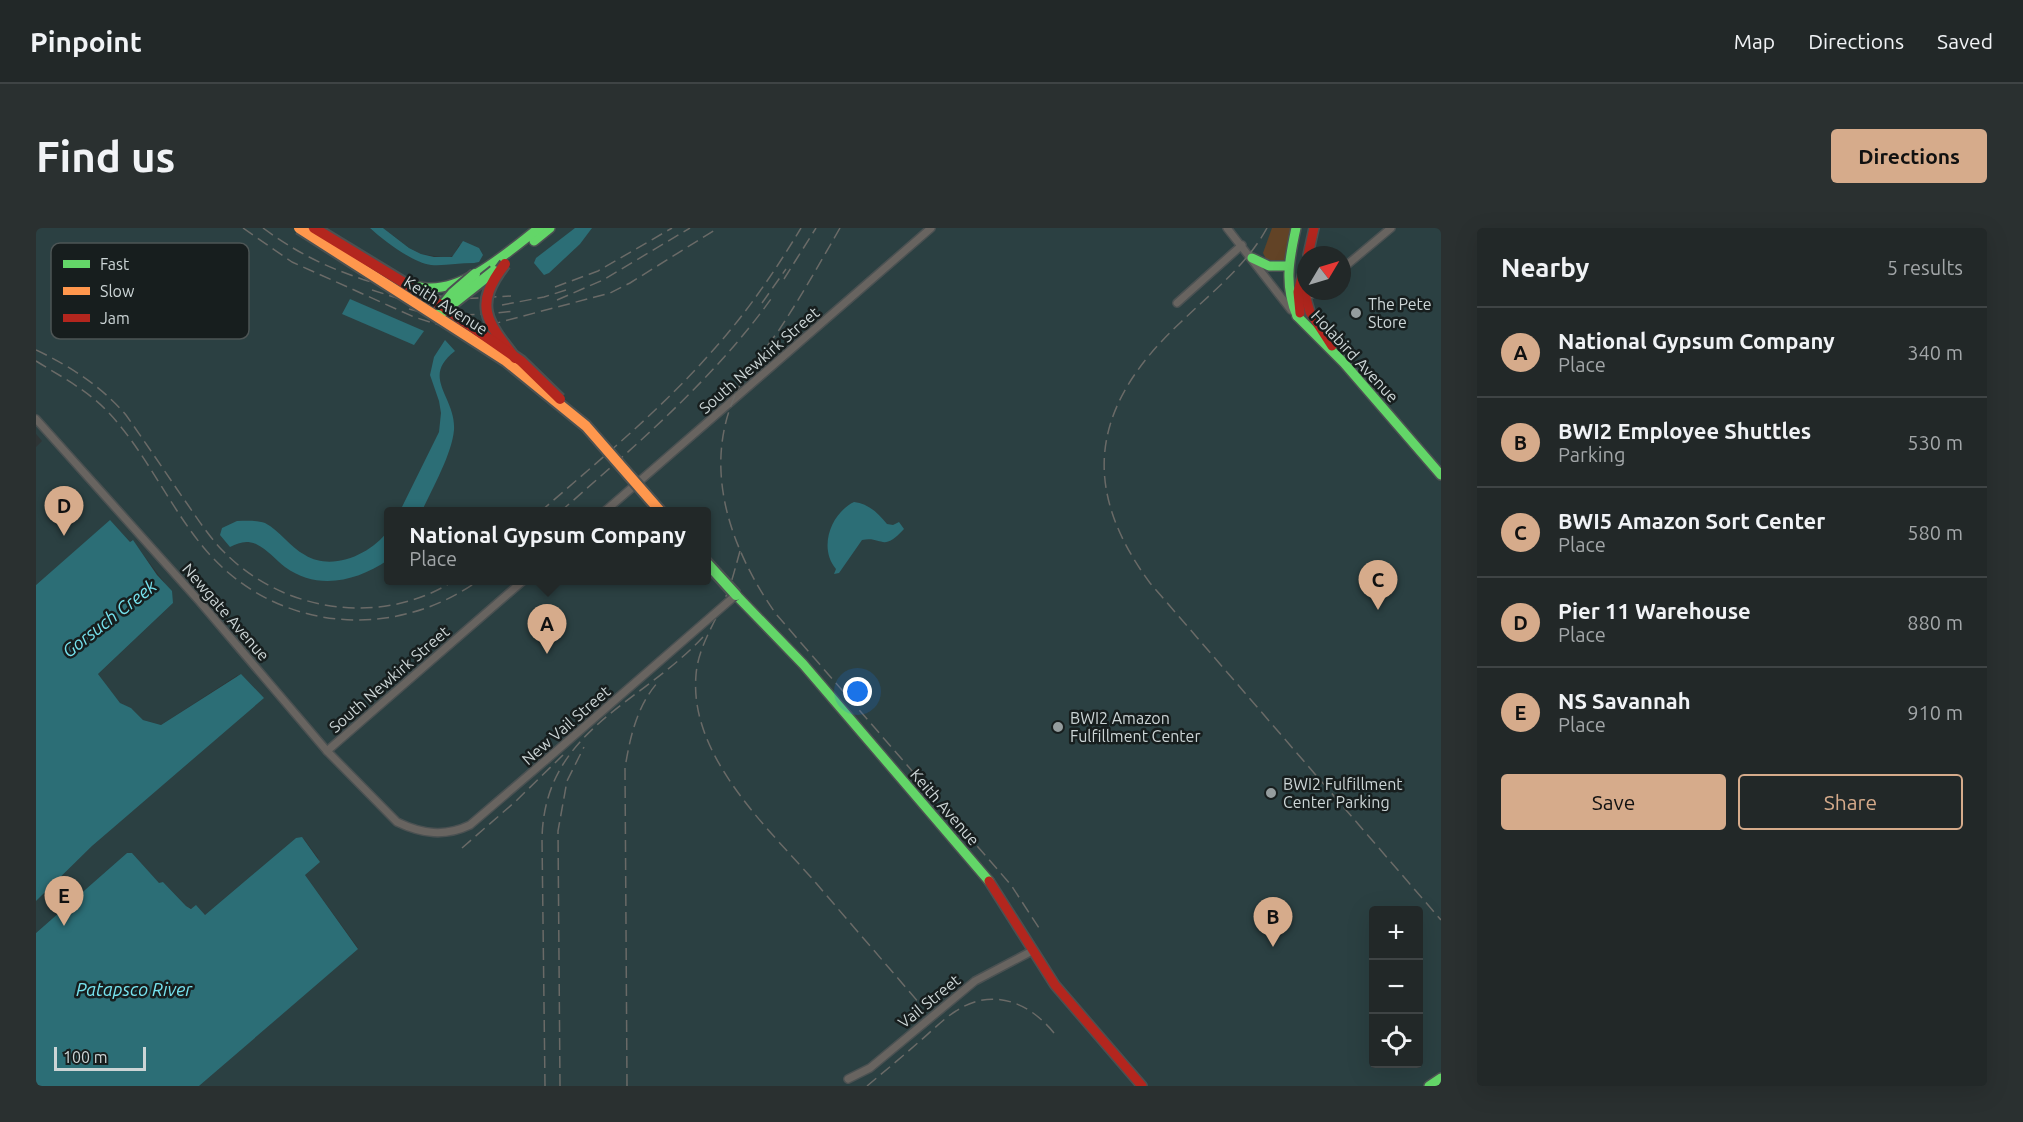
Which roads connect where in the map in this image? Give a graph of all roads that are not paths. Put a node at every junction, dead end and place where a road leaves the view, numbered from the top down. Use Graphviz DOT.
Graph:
graph roads {
  1 [pos="299,228"];
  2 [pos="314,228"];
  3 [pos="539,228"];
  4 [pos="550,228"];
  5 [pos="931,228"];
  6 [pos="1227,228"];
  7 [pos="1296,228"];
  8 [pos="1314,228"];
  9 [pos="1392,228"];
  10 [pos="1242,245"];
  11 [pos="1310,246"];
  12 [pos="1252,258"];
  13 [pos="1289,260"];
  14 [pos="1351,262"];
  15 [pos="505,264"];
  16 [pos="476,274"];
  17 [pos="405,283"];
  18 [pos="1298,300"];
  19 [pos="1307,300"];
  20 [pos="1177,303"];
  21 [pos="442,310"];
  22 [pos="1297,316"];
  23 [pos="1314,335"];
  24 [pos="515,358"];
  25 [pos="1344,363"];
  26 [pos="571,414"];
  27 [pos="36,419"];
  28 [pos="1441,475"];
  29 [pos="636,485"];
  30 [pos="610,507"];
  31 [pos="656,507"];
  32 [pos="656,507"];
  33 [pos="711,568"];
  34 [pos="711,569"];
  35 [pos="715,574"];
  36 [pos="518,585"];
  37 [pos="736,595"];
  38 [pos="327,751"];
  39 [pos="397,822"];
  40 [pos="1032,951"];
  41 [pos="1441,1078"];
  42 [pos="848,1079"];
  43 [pos="1142,1086"];
  44 [pos="1429,1086"];
  1 -- 21 [label="main road, Keith Avenue, bridge"];
  2 -- 17 [label="main road, Keith Avenue, bridge"];
  3 -- 16 [label="main road"];
  4 -- 15 [label="main road"];
  5 -- 29 [label="street, South Newkirk Street"];
  6 -- 10 [label="street, Holabird Avenue"];
  7 -- 13 [label="main road"];
  8 -- 11 [label="main road"];
  9 -- 14 [label="street"];
  10 -- 12 [label="street, Holabird Avenue"];
  10 -- 20 [label="street"];
  12 -- 13 [label="main road"];
  12 -- 22 [label="street, Holabird Avenue"];
  13 -- 22 [label="main road"];
  15 -- 21 [label="main road, bridge"];
  15 -- 24 [label="main road, bridge"];
  16 -- 17 [label="main road, bridge"];
  16 -- 21 [label="main road, bridge"];
  17 -- 21 [label="main road, Keith Avenue, bridge"];
  18 -- 23 [label="main road"];
  19 -- 25 [label="main road"];
  21 -- 24 [label="main road, Keith Avenue, bridge"];
  21 -- 26 [label="main road, Keith Avenue, bridge"];
  22 -- 23 [label="main road, Holabird Avenue"];
  23 -- 25 [label="main road, Holabird Avenue"];
  24 -- 26 [label="main road, Keith Avenue, bridge"];
  25 -- 28 [label="main road, Holabird Avenue"];
  26 -- 32 [label="main road, Keith Avenue, bridge"];
  27 -- 38 [label="street, Newgate Avenue"];
  29 -- 30 [label="street, South Newkirk Street"];
  29 -- 31 [label="street, Keith Avenue"];
  33 -- 37 [label="main road, Keith Avenue, bridge"];
  34 -- 35 [label="street, Keith Avenue"];
  36 -- 38 [label="street, South Newkirk Street"];
  37 -- 39 [label="street, New Vail Street, bridge"];
  37 -- 40 [label="main road, Keith Avenue"];
  38 -- 39 [label="street, Newgate Avenue"];
  40 -- 42 [label="street, Vail Street"];
  40 -- 43 [label="main road, Keith Avenue"];
  41 -- 44 [label="main road"];
}
